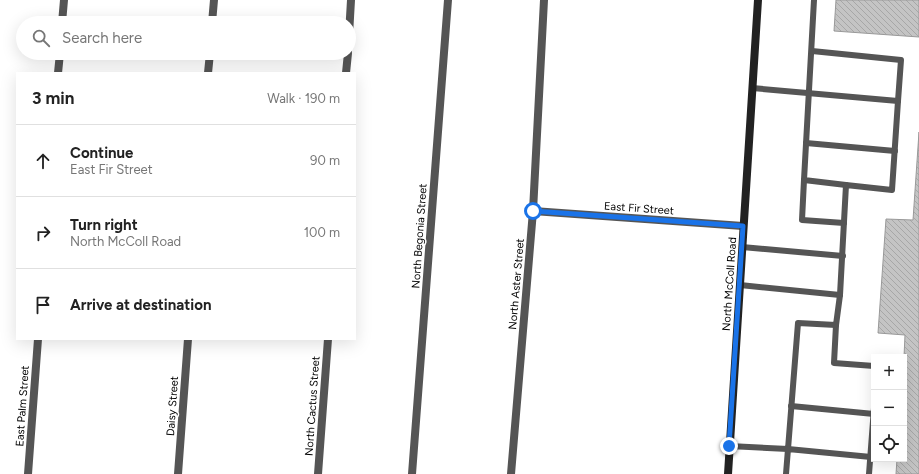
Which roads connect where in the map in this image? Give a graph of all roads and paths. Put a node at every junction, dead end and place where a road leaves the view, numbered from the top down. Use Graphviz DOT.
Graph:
graph roads {
  1 [pos="64,0"];
  2 [pos="214,0"];
  3 [pos="352,0"];
  4 [pos="448,0"];
  5 [pos="544,0"];
  6 [pos="758,0"];
  7 [pos="814,0"];
  8 [pos="63,16"];
  9 [pos="213,16"];
  10 [pos="351,16"];
  11 [pos="812,52"];
  12 [pos="59,60"];
  13 [pos="209,60"];
  14 [pos="347,60"];
  15 [pos="58,72"];
  16 [pos="208,72"];
  17 [pos="346,72"];
  18 [pos="752,88"];
  19 [pos="809,94"];
  20 [pos="898,101"];
  21 [pos="806,143"];
  22 [pos="895,151"];
  23 [pos="804,180"];
  24 [pos="846,185"];
  25 [pos="533,211"];
  26 [pos="844,223"];
  27 [pos="743,226"];
  28 [pos="742,247"];
  29 [pos="843,256"];
  30 [pos="740,285"];
  31 [pos="840,295"];
  32 [pos="836,325"];
  33 [pos="38,340"];
  34 [pos="188,340"];
  35 [pos="328,340"];
  36 [pos="871,366"];
  37 [pos="791,406"];
  38 [pos="871,414"];
  39 [pos="873,426"];
  40 [pos="729,446"];
  41 [pos="788,449"];
  42 [pos="870,457"];
  43 [pos="28,474"];
  44 [pos="178,474"];
  45 [pos="318,474"];
  46 [pos="412,474"];
  47 [pos="511,474"];
  48 [pos="728,474"];
  49 [pos="786,474"];
  50 [pos="869,474"];
  1 -- 8 [label="street"];
  2 -- 9 [label="street"];
  3 -- 10 [label="street"];
  4 -- 46 [label="street, North Begonia Street"];
  5 -- 25 [label="street, North Aster Street"];
  6 -- 18 [label="main road, North McColl Road"];
  7 -- 11 [label="lane"];
  11 -- 19 [label="lane"];
  11 -- 20 [label="lane"];
  12 -- 15 [label="street"];
  13 -- 16 [label="street"];
  14 -- 17 [label="street"];
  18 -- 19 [label="lane"];
  18 -- 27 [label="main road, North McColl Road"];
  19 -- 20 [label="lane"];
  19 -- 21 [label="lane"];
  20 -- 22 [label="lane"];
  21 -- 22 [label="lane"];
  21 -- 23 [label="lane"];
  22 -- 24 [label="lane"];
  23 -- 24 [label="lane"];
  23 -- 26 [label="lane"];
  24 -- 26 [label="lane"];
  25 -- 27 [label="street, East Fir Street"];
  25 -- 47 [label="street, North Aster Street"];
  26 -- 29 [label="lane"];
  27 -- 28 [label="main road, North McColl Road"];
  28 -- 29 [label="lane"];
  28 -- 30 [label="main road, North McColl Road"];
  29 -- 31 [label="lane"];
  30 -- 31 [label="lane"];
  30 -- 40 [label="main road, North McColl Road"];
  31 -- 32 [label="lane"];
  32 -- 36 [label="lane"];
  32 -- 37 [label="lane"];
  33 -- 43 [label="street, East Palm Street"];
  34 -- 44 [label="street, Daisy Street"];
  35 -- 45 [label="street, North Cactus Street"];
  37 -- 38 [label="lane"];
  37 -- 41 [label="lane"];
  39 -- 42 [label="lane"];
  40 -- 41 [label="lane"];
  40 -- 48 [label="main road, North McColl Road"];
  41 -- 42 [label="lane"];
  41 -- 49 [label="lane"];
  42 -- 50 [label="lane"];
}
